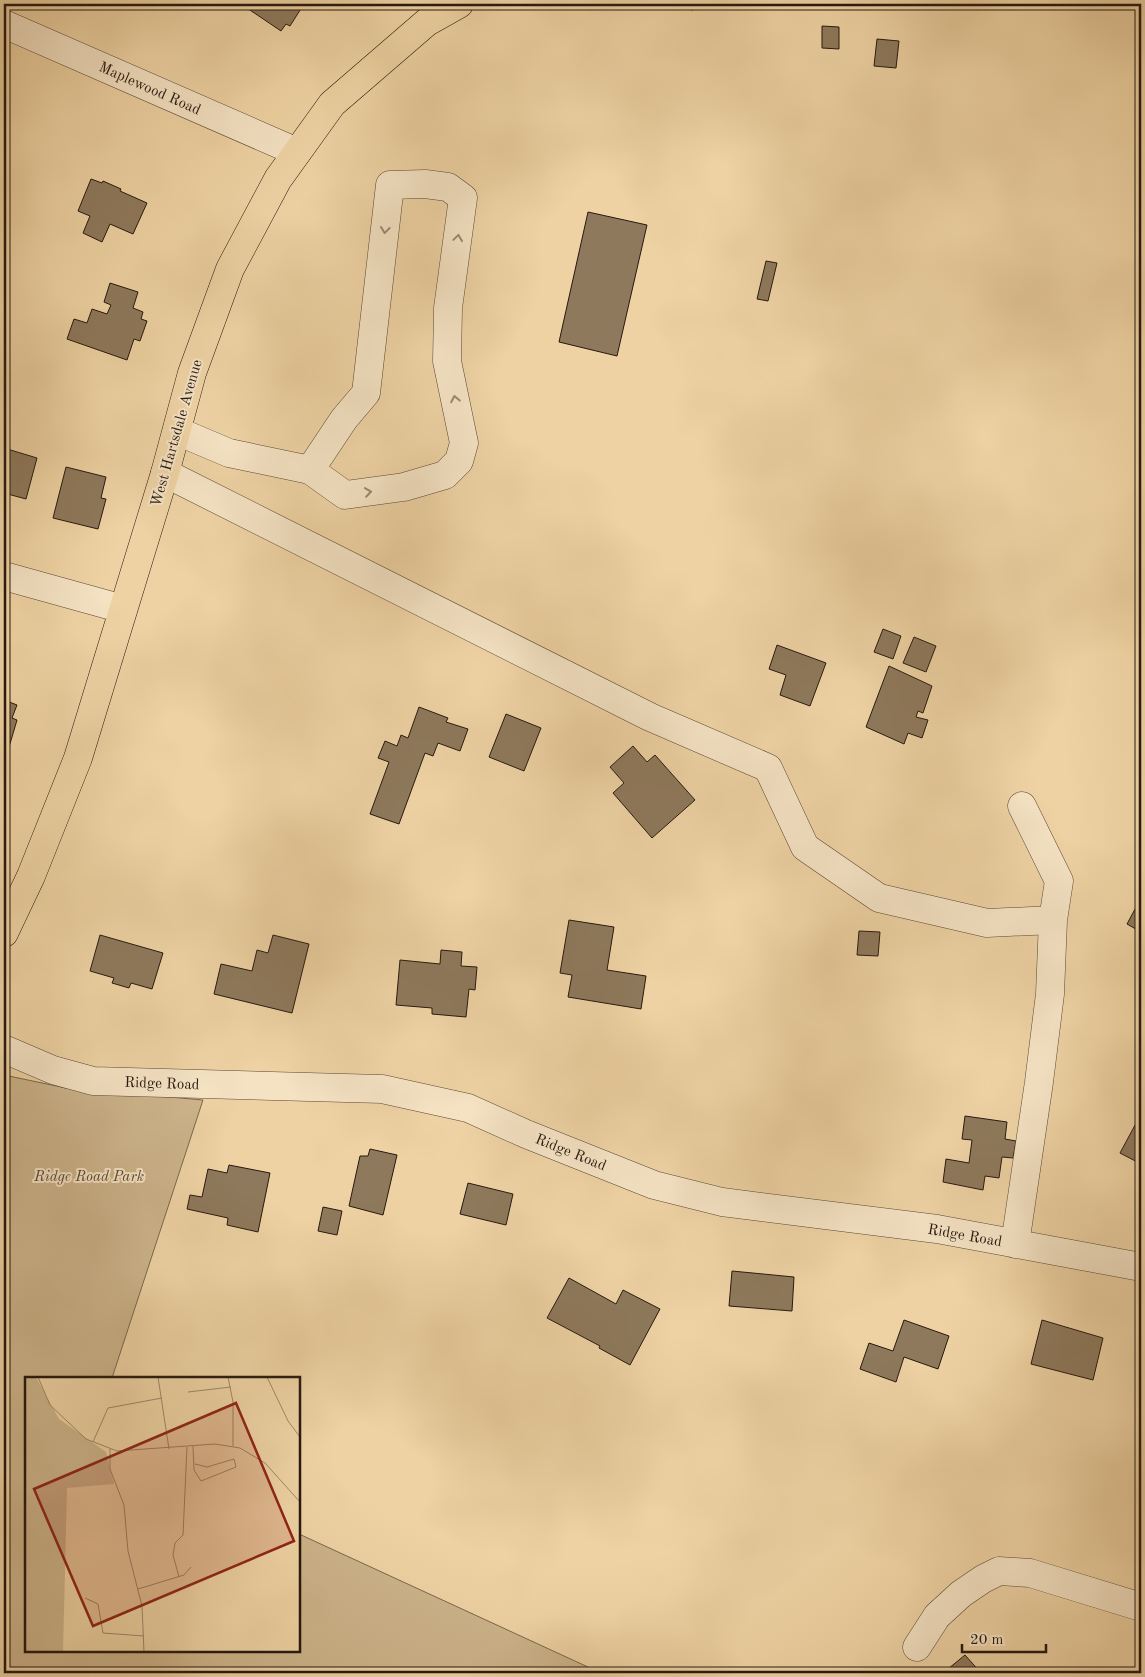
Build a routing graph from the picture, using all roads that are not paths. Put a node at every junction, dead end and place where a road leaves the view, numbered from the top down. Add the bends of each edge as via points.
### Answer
1 (459, 4) edge
2 (4, 24) edge
3 (297, 152) junction
4 (177, 430) junction
5 (310, 470) junction
6 (165, 473) junction
7 (4, 576) edge
8 (123, 609) junction
9 (1022, 806) dead end
10 (1053, 920) junction
11 (4, 933) edge
12 (4, 1049) edge
13 (1015, 1244) junction
14 (1141, 1267) edge
15 (1141, 1607) edge
16 (917, 1647) dead end

1 - 3 main road, West Hartsdale Avenue via 427,22 332,104
2 - 3 street, Maplewood Road
3 - 4 main road, West Hartsdale Avenue via 278,179 230,269 192,373
4 - 5 street via 229,454
4 - 6 main road, West Hartsdale Avenue
5 -> 5 street via 345,495 404,486 445,475 459,461 464,443 447,361 448,308 463,198 448,187 390,185 366,393
6 - 8 main road, West Hartsdale Avenue
6 - 10 street via 650,718 768,768 805,847 879,898 987,923
7 - 8 street
8 - 11 main road, West Hartsdale Avenue via 78,758 31,876
9 - 10 street via 1059,881
10 - 13 street via 1050,994
12 - 13 street, Ridge Road via 53,1070 93,1081 382,1090 468,1108 654,1185 722,1202 937,1229
13 - 14 street, Ridge Road
15 - 16 street via 1030,1573 999,1572 962,1594 936,1616

